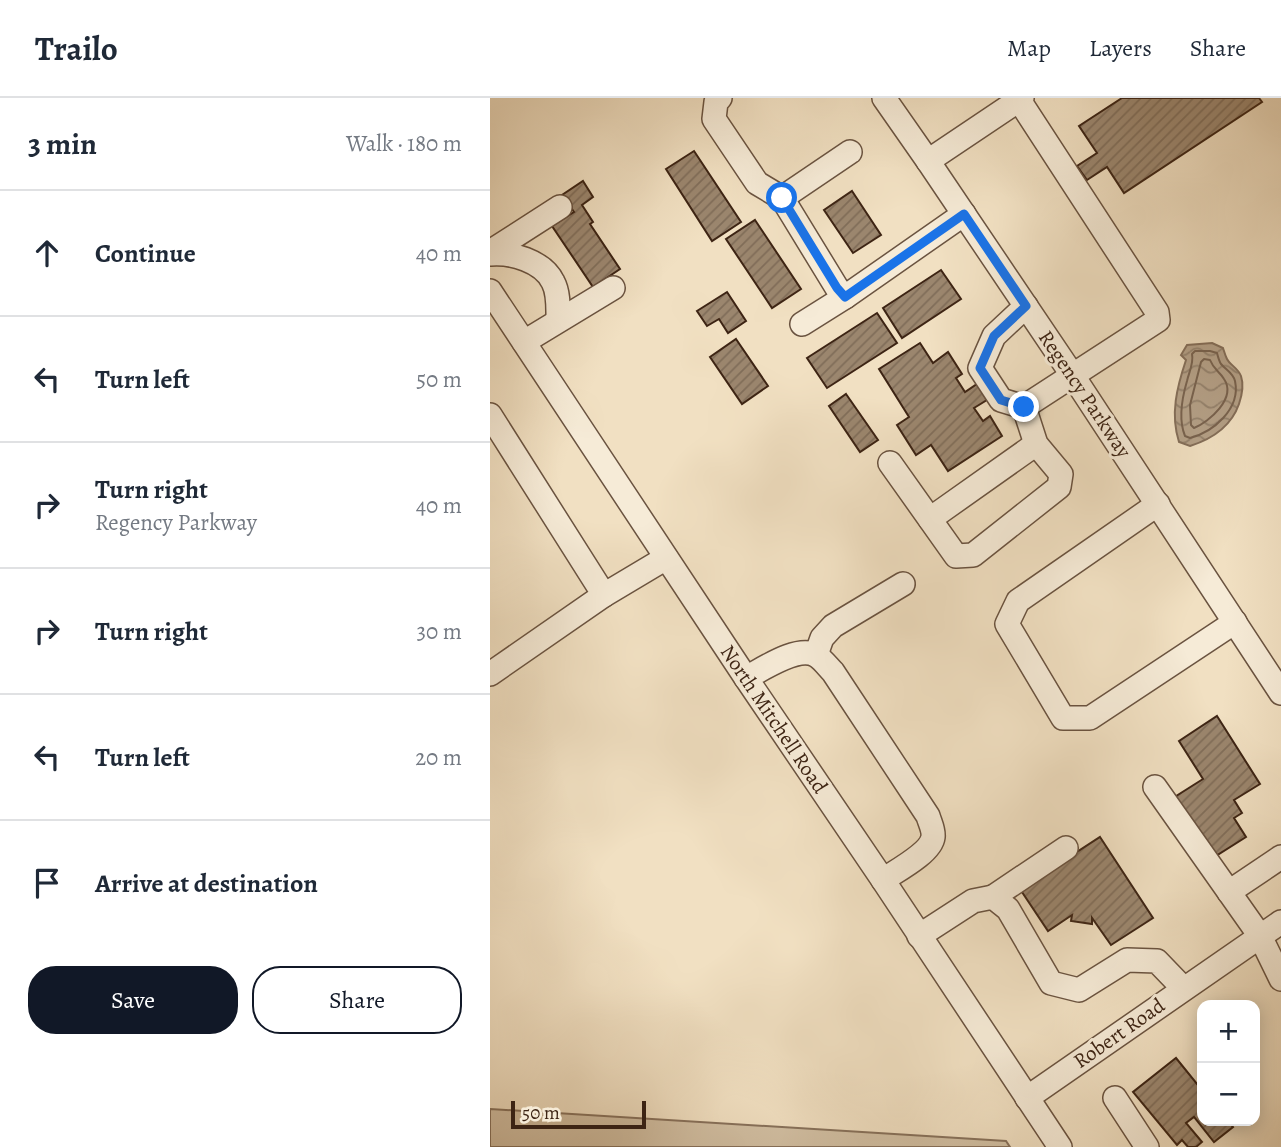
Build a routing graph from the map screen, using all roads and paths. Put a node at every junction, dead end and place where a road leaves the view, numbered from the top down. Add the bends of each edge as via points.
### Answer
1 (720, 98) edge
2 (884, 98) edge
3 (1021, 99) edge
4 (850, 152) dead end
5 (928, 161) junction
6 (782, 198) junction
7 (560, 207) dead end
8 (964, 214) junction
9 (490, 253) edge
10 (613, 288) dead end
11 (490, 290) edge
12 (845, 297) junction
13 (1026, 306) junction
14 (558, 320) junction
15 (802, 324) dead end
16 (524, 342) junction
17 (1073, 376) junction
18 (1024, 407) junction
19 (490, 415) edge
20 (1036, 444) junction
21 (890, 463) dead end
22 (1158, 504) junction
23 (930, 519) junction
24 (666, 558) junction
25 (903, 584) dead end
26 (604, 595) junction
27 (1235, 622) junction
28 (816, 654) junction
29 (490, 674) edge
30 (746, 678) junction
31 (1281, 693) edge
32 (1155, 787) dead end
33 (1066, 848) dead end
34 (1281, 857) edge
35 (883, 880) junction
36 (1230, 892) junction
37 (993, 897) junction
38 (1281, 922) edge
39 (919, 936) junction
40 (1260, 936) junction
41 (1281, 979) edge
42 (1182, 988) junction
43 (1027, 1098) junction
44 (1115, 1098) dead end
45 (1060, 1147) edge
46 (1147, 1147) edge

1 - 6 street via 714,119 757,183
2 - 5 street, Regency Parkway
3 - 5 street
3 - 17 street via 1157,312 1158,320
4 - 6 street
5 - 8 street, Regency Parkway
6 - 12 street
7 - 9 street
8 - 12 street
8 - 13 street, Regency Parkway
9 - 14 street via 515,255 545,272 553,281
10 - 14 street
11 - 16 street, North Mitchell Road
12 - 15 street
13 - 17 street, Regency Parkway
13 - 18 street via 994,336 980,368 1001,400
14 - 16 street
16 - 24 street, North Mitchell Road
17 - 18 street
17 - 22 street, Regency Parkway
18 - 20 street
19 - 26 street
20 - 23 street
20 - 23 street via 1061,474 1059,487 973,555 956,556
21 - 23 street
22 - 27 street, Regency Parkway
22 - 27 street via 1018,601 1007,624 1063,718 1090,718
24 - 26 street
24 - 30 street, North Mitchell Road
25 - 28 street via 833,626
26 - 29 street
27 - 31 street, Regency Parkway
28 - 30 street via 800,652
28 - 35 street via 833,672 932,827 933,839 926,850
30 - 35 street, North Mitchell Road
32 - 36 street
33 - 37 street
34 - 36 street
35 - 39 street, North Mitchell Road
36 - 40 street
37 - 39 street via 973,901
37 - 42 street via 1008,909 1051,983 1079,990 1127,960 1157,961
38 - 40 street, Robert Road
39 - 43 street, North Mitchell Road
40 - 41 street
40 - 42 street, Robert Road
42 - 43 street, Robert Road
43 - 45 street, North Mitchell Road
44 - 46 street

